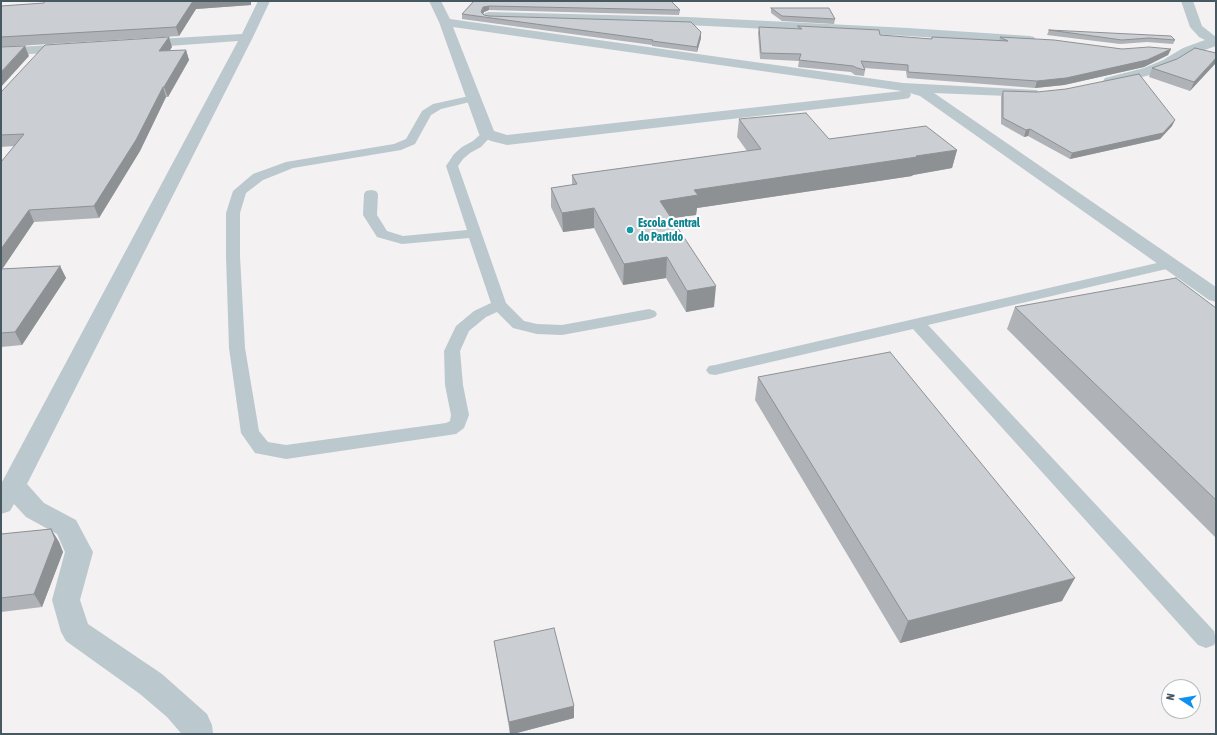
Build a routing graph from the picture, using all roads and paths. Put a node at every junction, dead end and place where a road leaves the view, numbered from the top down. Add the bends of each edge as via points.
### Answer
1 (264, 1) edge
2 (436, 1) edge
3 (1187, 1) edge
4 (444, 19) junction
5 (248, 37) junction
6 (1045, 41) edge
7 (1215, 41) edge
8 (130, 44) edge
9 (83, 48) edge
10 (44, 50) junction
11 (1168, 50) edge
12 (1188, 51) junction
13 (1, 52) edge
14 (33, 62) edge
15 (1100, 83) edge
16 (904, 87) junction
17 (1042, 92) edge
18 (925, 93) junction
19 (474, 98) junction
20 (488, 134) junction
21 (371, 194) dead end
22 (474, 233) junction
23 (1170, 264) junction
24 (1216, 296) edge
25 (499, 304) junction
26 (649, 314) dead end
27 (917, 323) junction
28 (715, 370) dead end
29 (7, 495) edge
30 (1206, 638) dead end
31 (197, 734) edge

1 - 5 street
2 - 4 street
3 - 7 street via 1196,27
4 - 6 street via 687,21
4 - 16 street
4 - 19 street
5 - 8 street
5 - 29 street
7 - 12 street
9 - 10 street
10 - 13 street
10 - 14 street
11 - 12 street
12 - 15 street via 1149,71
16 - 17 street
16 - 18 street
18 - 20 street via 507,140
18 - 23 street
19 - 20 street
19 - 25 lane via 437,106 426,113 411,141 397,147 290,165 258,177 240,191 233,213 233,264 237,348 250,433 262,448 286,452 450,429 458,424 460,415 454,385 452,351 462,329 480,314
20 - 22 lane via 458,157 452,166
21 - 22 lane via 370,215 382,234 402,240
22 - 25 lane
23 - 24 street
23 - 27 lane
25 - 26 lane via 519,325 537,329 562,330
27 - 28 lane
27 - 30 lane
29 - 31 street via 67,527 79,552 66,600 76,632 151,684 196,725

